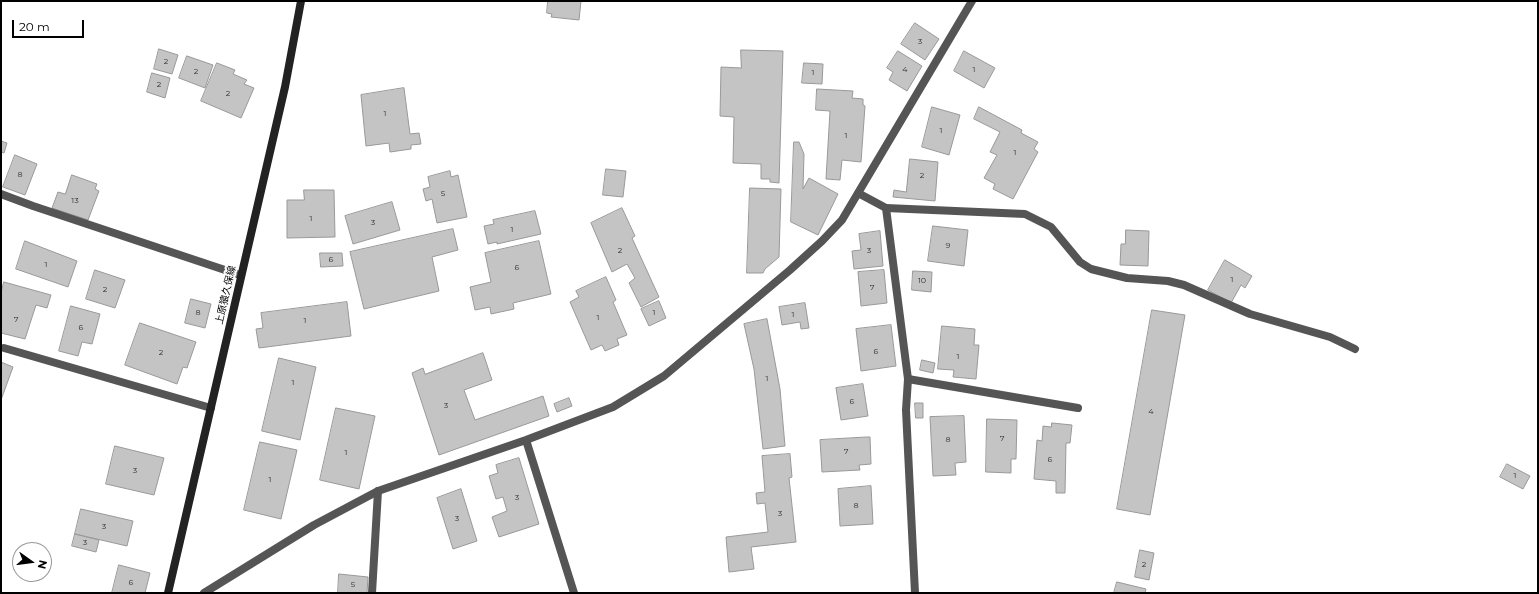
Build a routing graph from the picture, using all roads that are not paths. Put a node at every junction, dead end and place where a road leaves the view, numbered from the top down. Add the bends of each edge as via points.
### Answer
1 (301, 1) edge
2 (972, 1) edge
3 (858, 193) junction
4 (1, 194) edge
5 (886, 208) junction
6 (240, 275) junction
7 (4, 348) dead end
8 (1355, 349) dead end
9 (908, 379) junction
10 (211, 408) junction
11 (1078, 408) dead end
12 (526, 440) junction
13 (378, 491) junction
14 (168, 593) edge
15 (204, 593) edge
16 (372, 593) edge
17 (574, 593) edge
18 (915, 593) edge

1 - 6 main road, 上原猿久保線 via 285,87
2 - 3 street
3 - 5 street
3 - 12 street via 842,220 822,241 664,376 613,407
4 - 6 street
5 - 8 street via 1025,214 1051,227 1080,262 1091,269 1127,278 1168,281 1184,285 1250,314 1330,337
5 - 9 street
6 - 10 main road, 上原猿久保線
7 - 10 street
9 - 11 street
9 - 18 street via 906,410
10 - 14 main road, 上原猿久保線
12 - 13 street
12 - 17 street
13 - 15 street via 314,525
13 - 16 street

